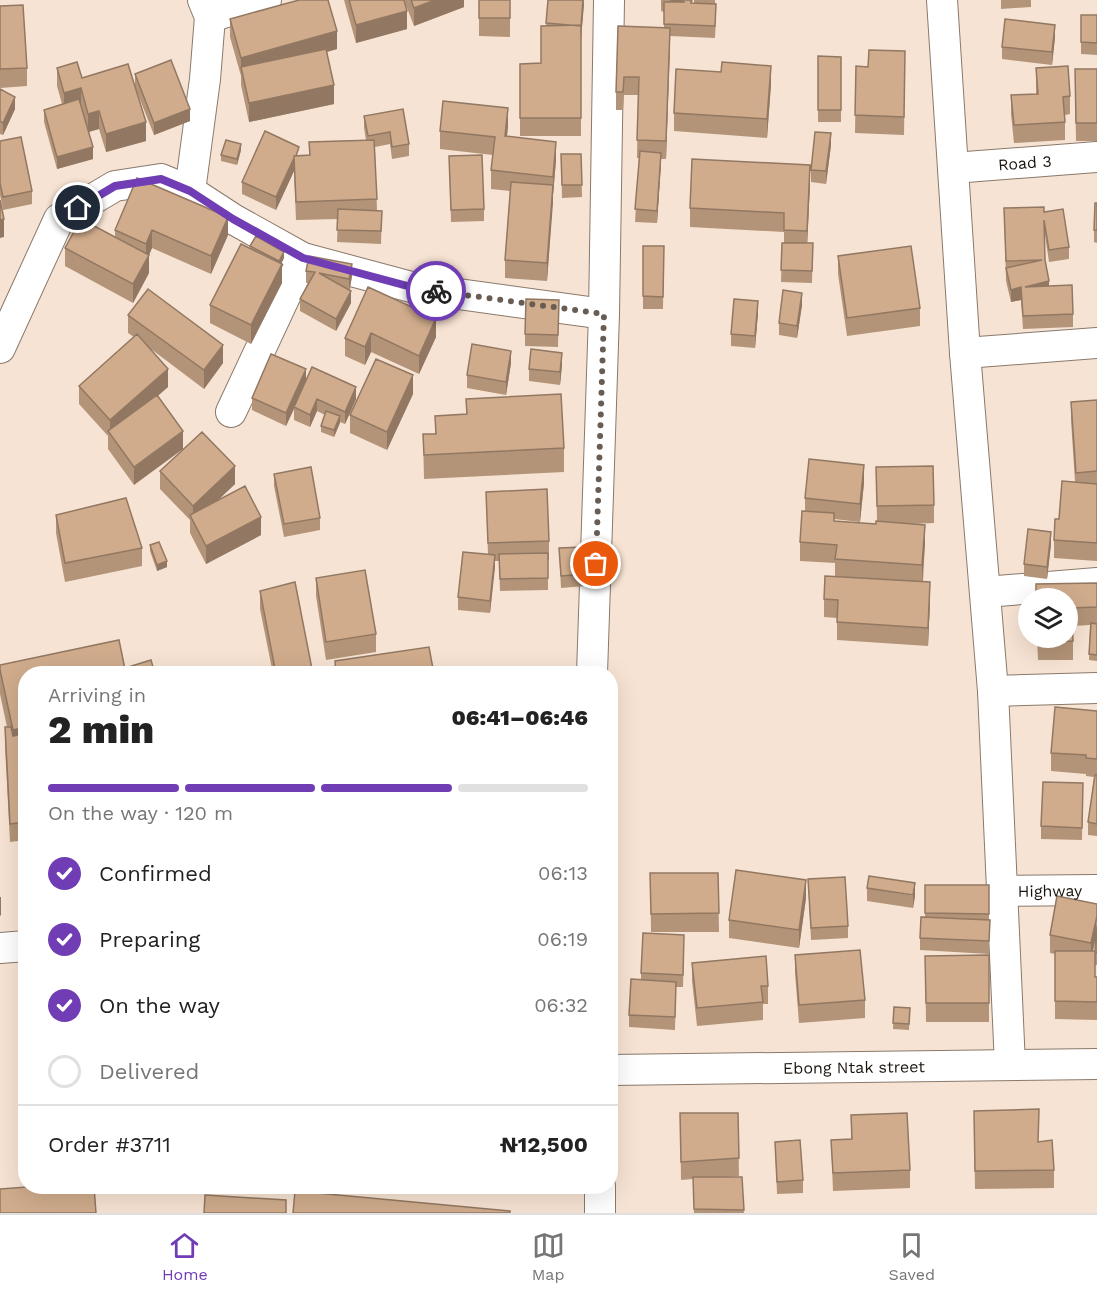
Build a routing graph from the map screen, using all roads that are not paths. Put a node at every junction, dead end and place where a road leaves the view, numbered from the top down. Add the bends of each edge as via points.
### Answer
1 (266, 0) edge
2 (609, 0) edge
3 (942, 0) edge
4 (206, 9) edge
5 (1097, 157) edge
6 (953, 168) junction
7 (190, 191) junction
8 (303, 258) junction
9 (604, 314) junction
10 (1097, 343) edge
11 (0, 348) edge
12 (966, 353) junction
13 (231, 412) dead end
14 (1097, 583) edge
15 (985, 592) junction
16 (592, 666) edge
17 (1097, 688) edge
18 (993, 691) junction
19 (1097, 890) edge
20 (1002, 891) junction
21 (18, 947) edge
22 (0, 948) edge
23 (1097, 1064) edge
24 (1010, 1065) junction
25 (618, 1070) edge
26 (600, 1194) edge
27 (600, 1213) edge

1 - 4 street
2 - 9 street
3 - 6 street
4 - 7 street via 205,80
5 - 6 street, Road 3
6 - 12 street
7 - 8 street
7 - 11 street via 161,179 115,186 59,219
8 - 9 street via 415,288
8 - 13 street
9 - 16 street
10 - 12 street
12 - 15 street
14 - 15 street
15 - 18 street
17 - 18 street
18 - 20 street
19 - 20 street, Highway
20 - 24 street
21 - 22 street
23 - 24 street, Ebong Ntak street
24 - 25 street, Ebong Ntak street
26 - 27 street

